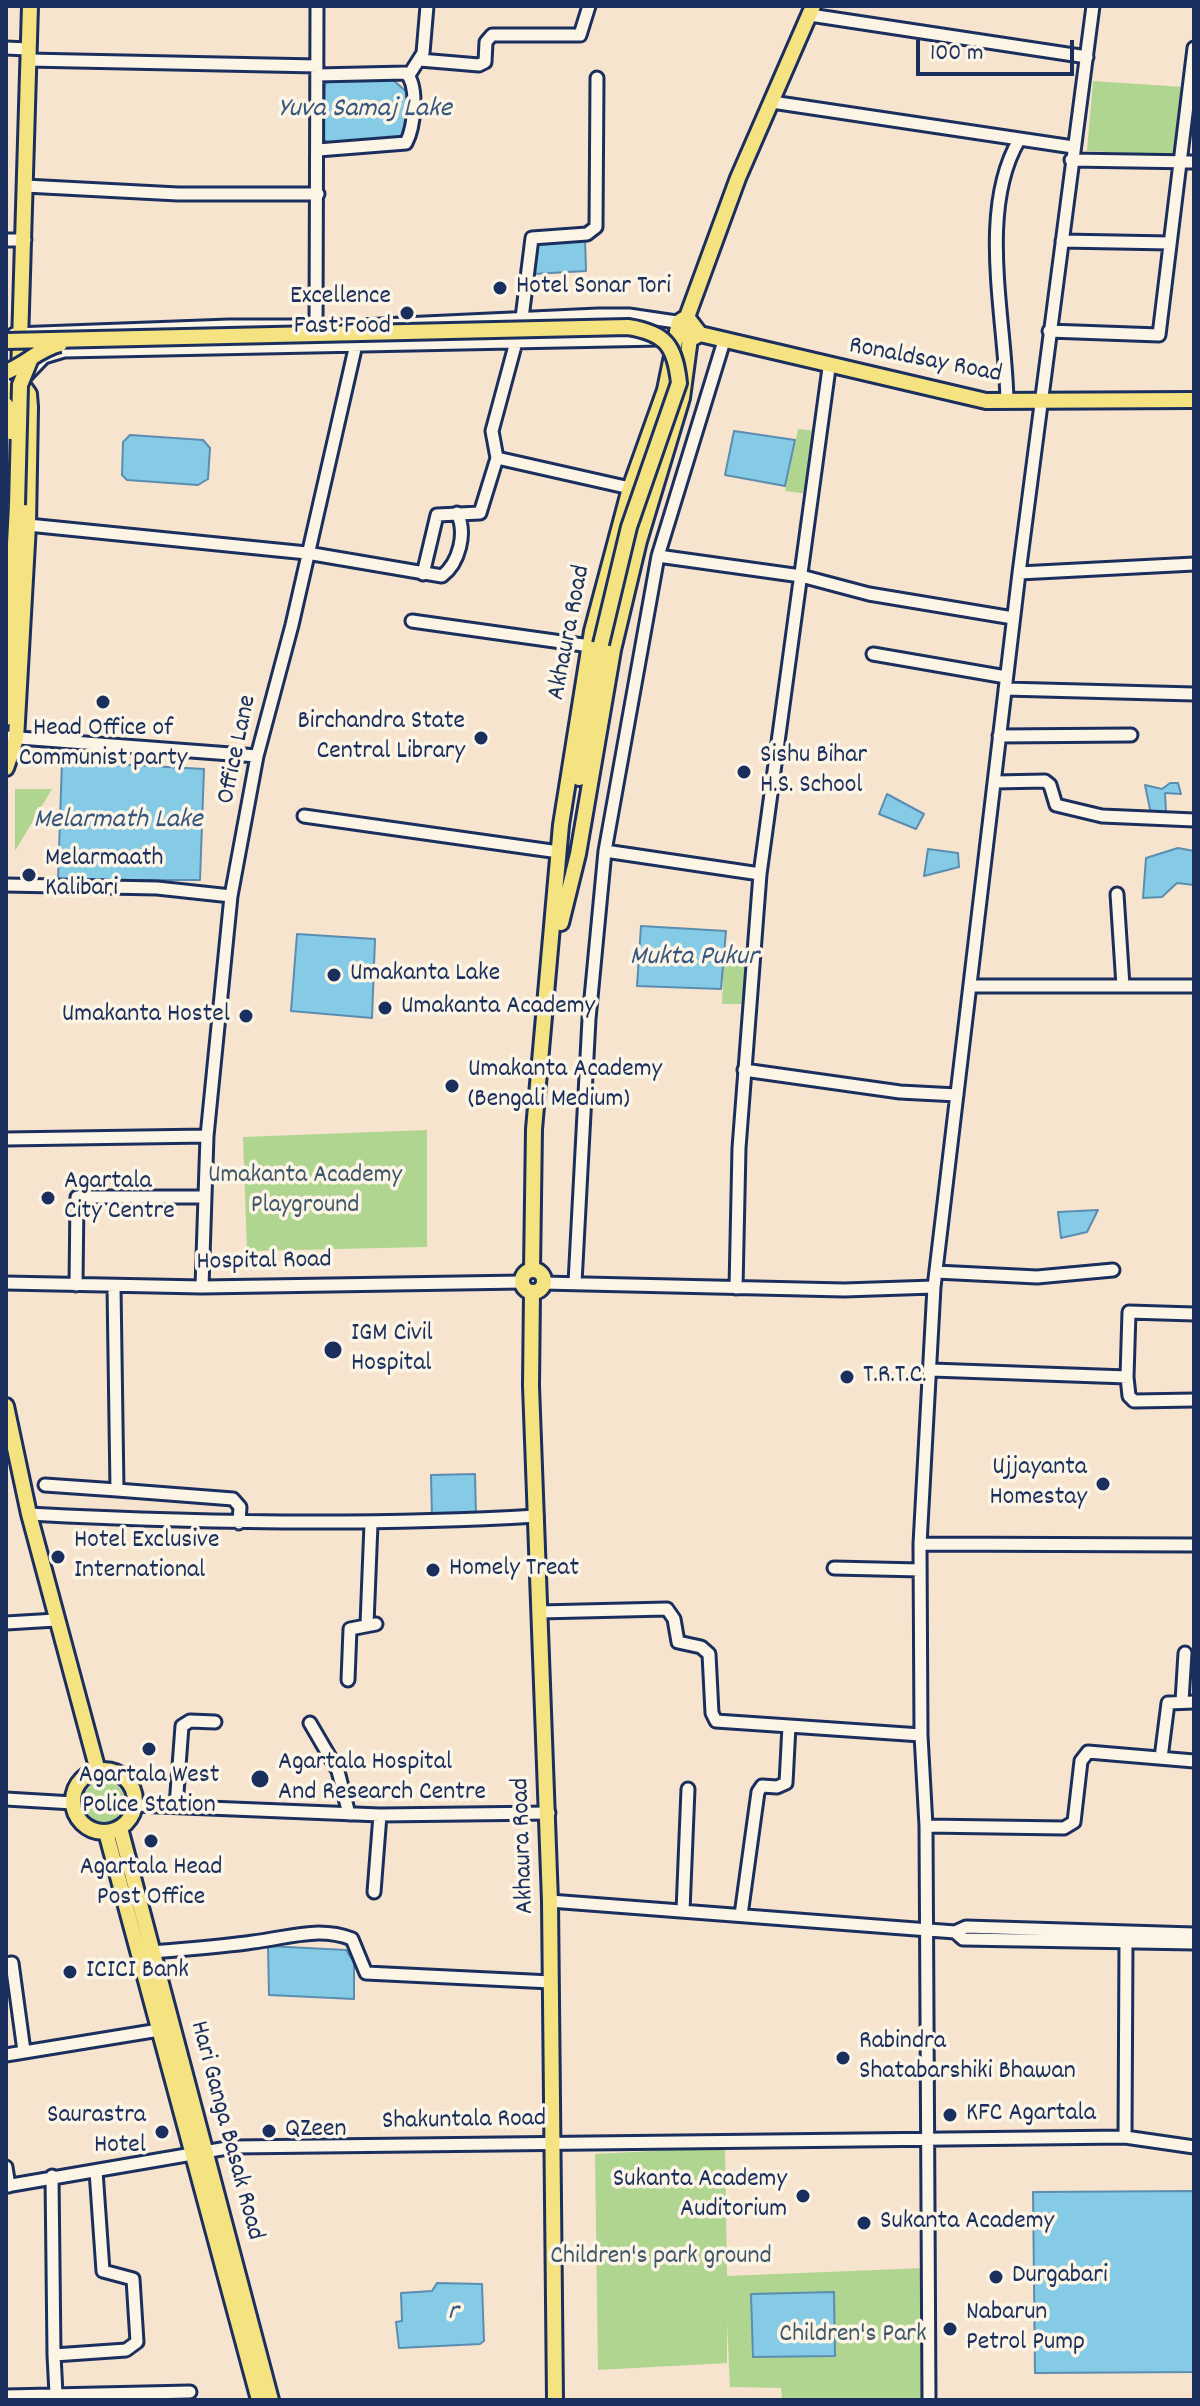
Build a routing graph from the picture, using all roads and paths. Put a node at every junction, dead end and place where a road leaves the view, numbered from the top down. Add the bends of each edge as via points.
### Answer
1 (30, 6) edge
2 (317, 6) edge
3 (427, 6) edge
4 (589, 6) edge
5 (1093, 6) edge
6 (820, 14) edge
7 (6, 48) edge
8 (1194, 48) edge
9 (28, 54) junction
10 (1087, 57) junction
11 (420, 60) junction
12 (317, 71) junction
13 (409, 75) junction
14 (597, 78) dead end
15 (777, 103) junction
16 (1019, 140) junction
17 (318, 150) junction
18 (1072, 154) junction
19 (1179, 162) junction
20 (1194, 162) edge
21 (25, 186) junction
22 (318, 194) junction
23 (6, 240) edge
24 (25, 240) junction
25 (1062, 241) junction
26 (1170, 243) junction
27 (522, 318) junction
28 (316, 326) junction
29 (360, 326) junction
30 (687, 330) junction
31 (1049, 331) junction
32 (10, 337) edge
33 (88, 339) junction
34 (724, 341) junction
35 (516, 342) junction
36 (356, 345) junction
37 (31, 358) junction
38 (829, 368) junction
39 (6, 372) edge
40 (13, 380) edge
41 (1194, 400) edge
42 (1007, 402) junction
43 (1041, 402) junction
44 (6, 405) edge
45 (497, 458) junction
46 (630, 488) junction
47 (12, 502) edge
48 (457, 513) junction
49 (28, 525) junction
50 (307, 553) junction
51 (658, 556) junction
52 (1194, 564) edge
53 (1019, 573) junction
54 (423, 574) junction
55 (801, 576) junction
56 (1013, 618) junction
57 (412, 621) dead end
58 (595, 645) junction
59 (873, 654) dead end
60 (1006, 683) junction
61 (1194, 694) edge
62 (6, 718) edge
63 (1131, 735) dead end
64 (999, 736) junction
65 (11, 738) edge
66 (257, 756) junction
67 (6, 768) edge
68 (995, 782) junction
69 (304, 816) dead end
70 (1194, 820) edge
71 (605, 851) junction
72 (559, 852) junction
73 (760, 874) junction
74 (6, 885) edge
75 (1117, 894) dead end
76 (231, 896) junction
77 (551, 962) junction
78 (970, 986) junction
79 (1123, 986) junction
80 (1194, 986) edge
81 (744, 1070) junction
82 (957, 1095) junction
83 (207, 1136) junction
84 (6, 1139) edge
85 (203, 1197) junction
86 (1113, 1270) dead end
87 (936, 1272) junction
88 (532, 1282) junction
89 (6, 1283) edge
90 (575, 1283) junction
91 (76, 1285) junction
92 (114, 1286) junction
93 (202, 1287) junction
94 (934, 1287) junction
95 (736, 1288) junction
96 (1194, 1314) edge
97 (932, 1370) junction
98 (1127, 1377) junction
99 (1194, 1400) edge
100 (6, 1406) edge
101 (45, 1485) dead end
102 (117, 1490) junction
103 (29, 1514) junction
104 (537, 1516) junction
105 (239, 1523) junction
106 (371, 1524) junction
107 (920, 1544) junction
108 (1194, 1545) edge
109 (834, 1568) dead end
110 (920, 1570) junction
111 (539, 1612) junction
112 (56, 1620) junction
113 (6, 1623) edge
114 (1185, 1653) dead end
115 (348, 1680) dead end
116 (1188, 1702) edge
117 (215, 1722) dead end
118 (310, 1723) dead end
119 (789, 1726) junction
120 (921, 1735) junction
121 (1161, 1758) junction
122 (1194, 1761) edge
123 (98, 1771) junction
124 (688, 1789) dead end
125 (6, 1799) edge
126 (73, 1803) junction
127 (135, 1805) junction
128 (176, 1806) junction
129 (549, 1813) junction
130 (349, 1814) junction
131 (380, 1815) junction
132 (926, 1826) junction
133 (113, 1830) junction
134 (374, 1892) dead end
135 (550, 1901) junction
136 (683, 1911) junction
137 (741, 1915) junction
138 (925, 1929) junction
139 (955, 1932) junction
140 (1194, 1934) edge
141 (1126, 1943) junction
142 (1194, 1943) edge
143 (153, 1952) junction
144 (6, 1964) edge
145 (551, 1982) junction
146 (159, 2030) junction
147 (24, 2051) junction
148 (6, 2055) edge
149 (1125, 2137) junction
150 (927, 2140) junction
151 (552, 2142) junction
152 (1194, 2147) edge
153 (198, 2151) junction
154 (6, 2167) edge
155 (96, 2171) junction
156 (52, 2176) junction
157 (7, 2186) edge
158 (54, 2355) junction
159 (190, 2392) dead end
160 (56, 2394) junction
161 (6, 2396) edge
162 (259, 2400) edge
163 (271, 2400) edge
164 (555, 2400) edge
165 (929, 2400) edge

1 - 9 main road
2 - 12 street
3 - 11 street
4 - 11 street via 580,35 492,35 486,42 485,62 479,65
5 - 10 street
6 - 10 street
6 - 15 main road, Akhaura Road
7 - 9 street
8 - 19 street
9 - 12 street
9 - 21 main road
10 - 18 street
11 - 13 street
12 - 13 street
12 - 17 street
13 - 17 street via 411,133 406,143
14 - 27 street via 596,227 587,234 532,238
15 - 16 street
15 - 30 main road, Akhaura Road via 738,178
16 - 18 street
16 - 42 street via 1009,158 996,212
17 - 22 street
18 - 19 street
18 - 25 street
19 - 20 street
19 - 26 street
21 - 22 street
21 - 24 main road
22 - 28 street
23 - 24 street
24 - 32 main road
25 - 26 street
25 - 31 street
26 - 31 street via 1159,335
27 - 29 street
27 - 30 street via 629,315
28 - 29 street
28 - 32 street
29 - 36 street, Office Lane
30 - 34 main road, Ronaldsay Road
30 - 35 street
30 - 46 main road, Akhaura Road
30 - 77 main road, Akhaura Road via 682,398 613,650 578,854
31 - 43 street
32 - 33 main road, bridge
32 - 40 main road
33 - 37 main road, bridge via 45,347
33 - 58 main road, bridge via 650,330 676,358 679,383
34 - 38 main road, Ronaldsay Road
34 - 51 street
35 - 36 street
35 - 45 street via 492,431
36 - 40 street via 64,351 44,357
36 - 50 street, Office Lane
37 - 39 main road, bridge
37 - 47 main road, bridge via 20,385
38 - 42 main road, Ronaldsay Road
38 - 55 street
40 - 47 main road
40 - 49 main road via 29,394
41 - 43 main road, Ronaldsay Road
42 - 43 main road, Ronaldsay Road
43 - 53 street
44 - 47 main road, bridge
45 - 46 street
45 - 48 street via 483,509
46 - 58 main road, Akhaura Road
47 - 62 main road
48 - 54 street via 437,515
48 - 54 street via 461,536 454,567 442,576
49 - 50 street
49 - 65 main road
50 - 54 street
50 - 66 street, Office Lane
51 - 55 street
51 - 71 street
52 - 53 street
53 - 56 street
55 - 56 street via 877,596
55 - 73 street
56 - 60 street
57 - 58 street
58 - 72 main road, Akhaura Road
58 - 77 main road
59 - 60 street
60 - 61 street
60 - 64 street
63 - 64 street
64 - 68 street
65 - 66 street
65 - 67 main road
66 - 76 street, Office Lane
68 - 70 street via 1045,781 1058,807 1102,816
68 - 78 street
69 - 72 street
71 - 73 street
71 - 90 street via 589,1019
72 - 77 main road, Akhaura Road
73 - 81 street
74 - 76 street via 157,888
75 - 79 street
76 - 83 street, Office Lane
77 - 88 main road, Akhaura Road via 534,1129
78 - 79 street
78 - 82 street
79 - 80 street
81 - 82 street
81 - 95 street
82 - 87 street
83 - 84 street
83 - 85 street, Office Lane
85 - 91 street via 77,1197
85 - 93 street, Office Lane
86 - 87 street via 1037,1277
87 - 94 street
88 - 90 street, Hospital Road
88 - 93 street, Hospital Road
88 - 104 main road, Akhaura Road
89 - 91 street, Hospital Road
90 - 95 street, Hospital Road
91 - 92 street, Hospital Road
92 - 93 street, Hospital Road
92 - 102 street
94 - 95 street, Hospital Road
94 - 97 street
96 - 98 street via 1129,1312
97 - 98 street
97 - 107 street
98 - 99 street via 1134,1401
100 - 103 main road
101 - 102 street
102 - 105 street via 233,1499 240,1507
103 - 105 street
103 - 112 main road
104 - 106 street
104 - 111 main road, Akhaura Road
105 - 106 street
106 - 115 street via 371,1624 350,1629
107 - 108 street
107 - 110 street
109 - 110 street
110 - 120 street
111 - 119 street via 667,1609 678,1642 709,1654 713,1718
111 - 129 main road, Akhaura Road
112 - 113 street
112 - 123 main road
114 - 116 street
116 - 121 street via 1171,1701 1167,1706
117 - 128 street via 190,1721 182,1726
118 - 130 street via 340,1777
119 - 120 street
119 - 137 street via 786,1783 762,1786 758,1792
120 - 132 street
121 - 122 street
121 - 132 street via 1085,1754 1071,1826
123 - 126 main road via 77,1786
123 - 127 main road via 125,1778
124 - 136 street
125 - 126 street
126 - 133 main road via 84,1824
127 - 128 street
127 - 133 main road via 127,1822
128 - 130 street
129 - 131 street
129 - 135 main road, Akhaura Road
130 - 131 street
131 - 134 street
132 - 138 street
133 - 143 main road, Hari Ganga Basak Road
133 - 146 main road, Hari Ganga Basak Road
135 - 136 street
135 - 145 main road, Akhaura Road
136 - 137 street
137 - 138 street
138 - 139 street
138 - 150 street
139 - 140 street via 966,1927
139 - 141 street via 963,1939
141 - 142 street
141 - 149 street
143 - 145 street via 298,1932 325,1934 352,1939 366,1973
143 - 153 main road, Hari Ganga Basak Road
144 - 147 street via 12,1963
145 - 151 main road, Akhaura Road
146 - 147 street
146 - 153 main road, Hari Ganga Basak Road
147 - 148 street
149 - 150 street, Shakuntala Road
149 - 152 street, Shakuntala Road
150 - 151 street, Shakuntala Road
150 - 165 street
151 - 153 street, Shakuntala Road
151 - 164 main road, Akhaura Road
153 - 155 street, Shakuntala Road
153 - 162 main road, Hari Ganga Basak Road
153 - 163 main road, Hari Ganga Basak Road
154 - 157 street
155 - 156 street, Shakuntala Road
155 - 158 street via 101,2267 106,2274 133,2279 137,2342 126,2350
156 - 157 street, Shakuntala Road
156 - 158 street
158 - 160 street
159 - 160 street
160 - 161 street

